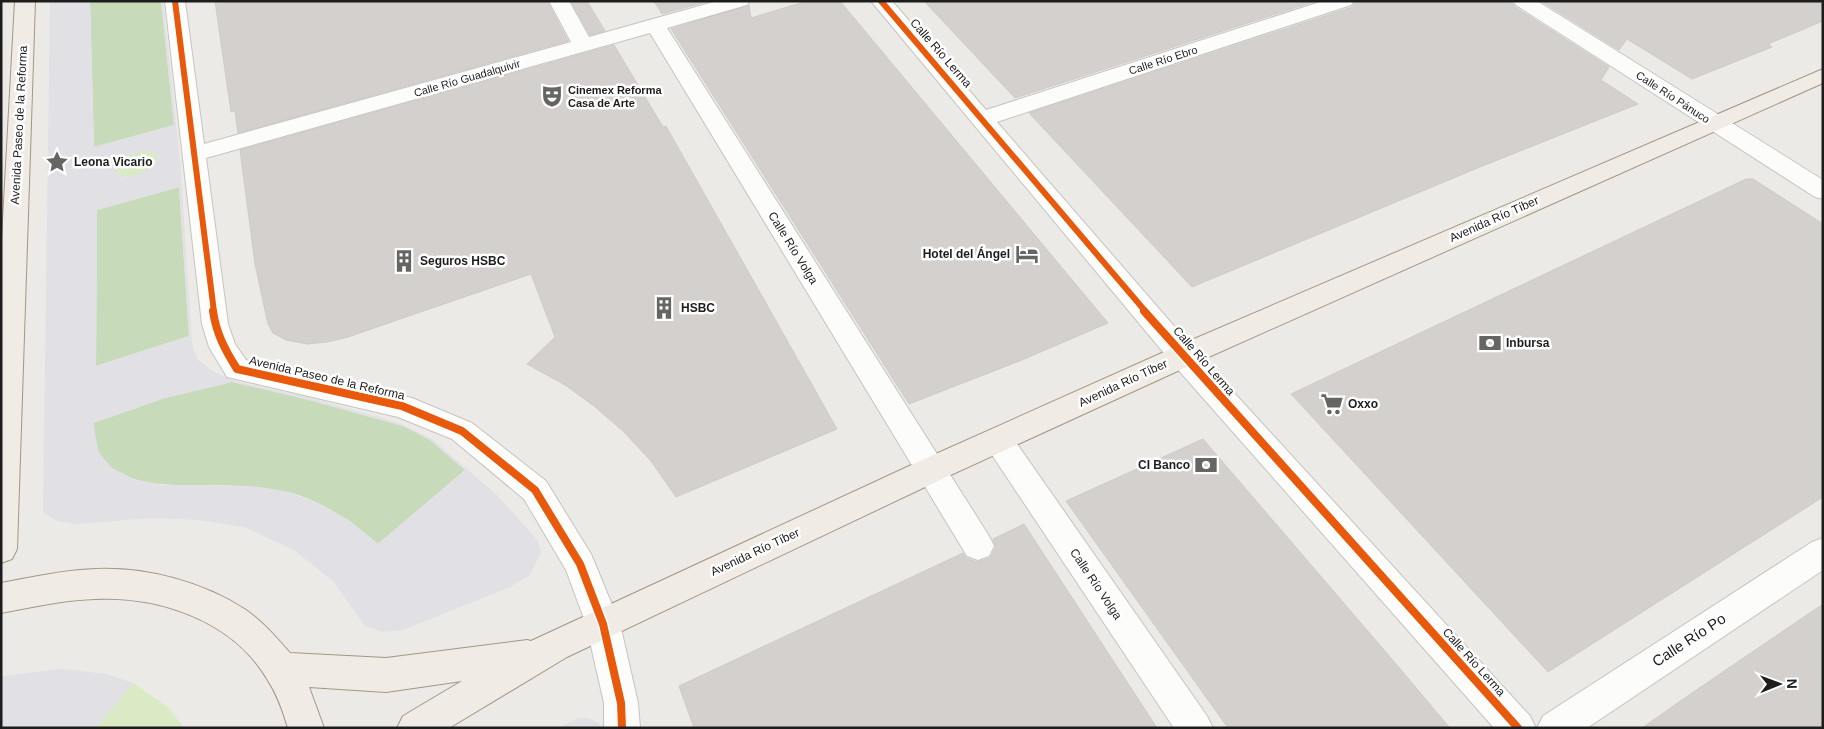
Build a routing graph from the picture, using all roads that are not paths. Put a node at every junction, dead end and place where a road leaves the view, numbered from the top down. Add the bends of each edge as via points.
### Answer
1 (25, 1) edge
2 (175, 1) edge
3 (559, 1) edge
4 (740, 1) edge
5 (881, 1) edge
6 (1344, 1) edge
7 (1523, 1) edge
8 (655, 25) junction
9 (583, 46) junction
10 (1823, 75) edge
11 (983, 119) junction
12 (1714, 123) junction
13 (194, 154) junction
14 (1823, 191) edge
15 (1184, 356) junction
16 (998, 440) junction
17 (930, 470) junction
18 (978, 546) dead end
19 (1, 549) edge
20 (1823, 552) edge
21 (1, 598) edge
22 (603, 624) junction
23 (538, 654) junction
24 (282, 670) junction
25 (306, 728) edge
26 (415, 728) edge
27 (622, 728) edge
28 (1195, 728) edge
29 (1518, 728) edge
30 (1555, 728) edge

1 - 19 main road, Avenida Paseo de la Reforma
2 - 13 street, Avenida Paseo de la Reforma
3 - 9 street
4 - 8 street, Calle Río Guadalquivir
5 - 11 street, Calle Río Lerma
6 - 11 street, Calle Río Ebro
7 - 12 street, Calle Río Pánuco
8 - 9 street, Calle Río Guadalquivir
8 - 17 street, Calle Río Volga
9 - 13 street, Calle Río Guadalquivir
10 - 12 main road, Avenida Río Tíber
11 - 15 street, Calle Río Lerma
12 - 14 street, Calle Río Pánuco
12 - 15 main road, Avenida Río Tíber
13 - 22 street, Avenida Paseo de la Reforma via 214,324 237,369 402,406 462,431 536,490 580,564
15 - 16 main road, Avenida Río Tíber
15 - 29 street, Calle Río Lerma
16 - 17 main road, Avenida Río Tíber
16 - 28 street, Calle Río Volga
17 - 18 street, Calle Río Volga
17 - 22 main road, Avenida Río Tíber
20 - 30 street, Calle Río Po
21 - 24 main road via 55,588 109,584 151,588 193,599 230,617 255,636
22 - 23 main road, Avenida Río Tíber
22 - 27 street, Avenida Paseo de la Reforma via 621,703
23 - 24 main road, Avenida Río Tíber via 386,675
23 - 26 main road, Avenida Río Tíber
24 - 25 main road via 300,705

